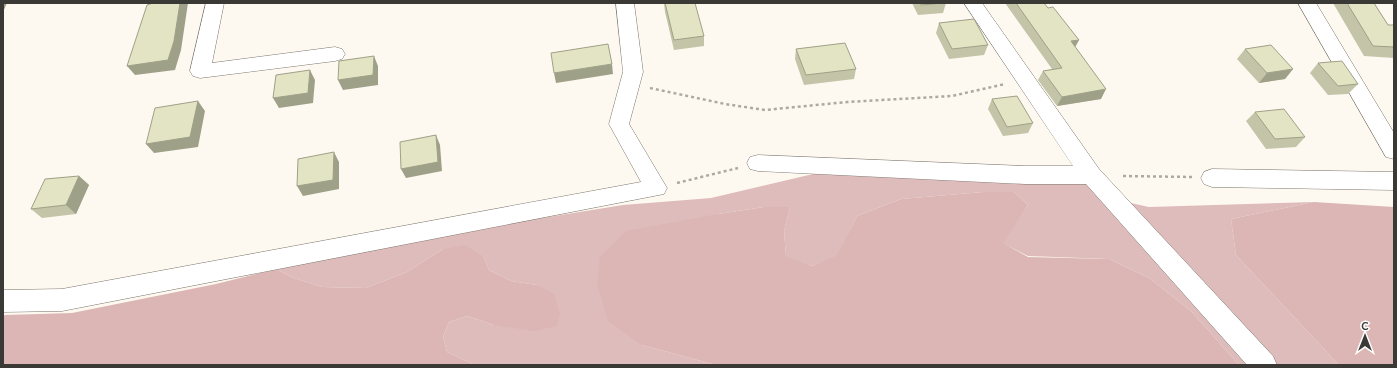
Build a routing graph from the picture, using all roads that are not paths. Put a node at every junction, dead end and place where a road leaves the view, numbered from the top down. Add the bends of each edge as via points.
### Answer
1 (215, 3) edge
2 (626, 3) edge
3 (973, 3) edge
4 (1307, 3) edge
5 (335, 54) dead end
6 (1394, 151) edge
7 (758, 163) road end
8 (1091, 175) junction
9 (1212, 178) road end
10 (1394, 181) edge
11 (3, 301) edge
12 (1264, 365) edge

1 - 5 street via 200,71
2 - 11 street via 633,72 619,124 656,188 62,300
3 - 8 street
4 - 6 street
7 - 8 street via 1025,175
8 - 12 street
9 - 10 street

